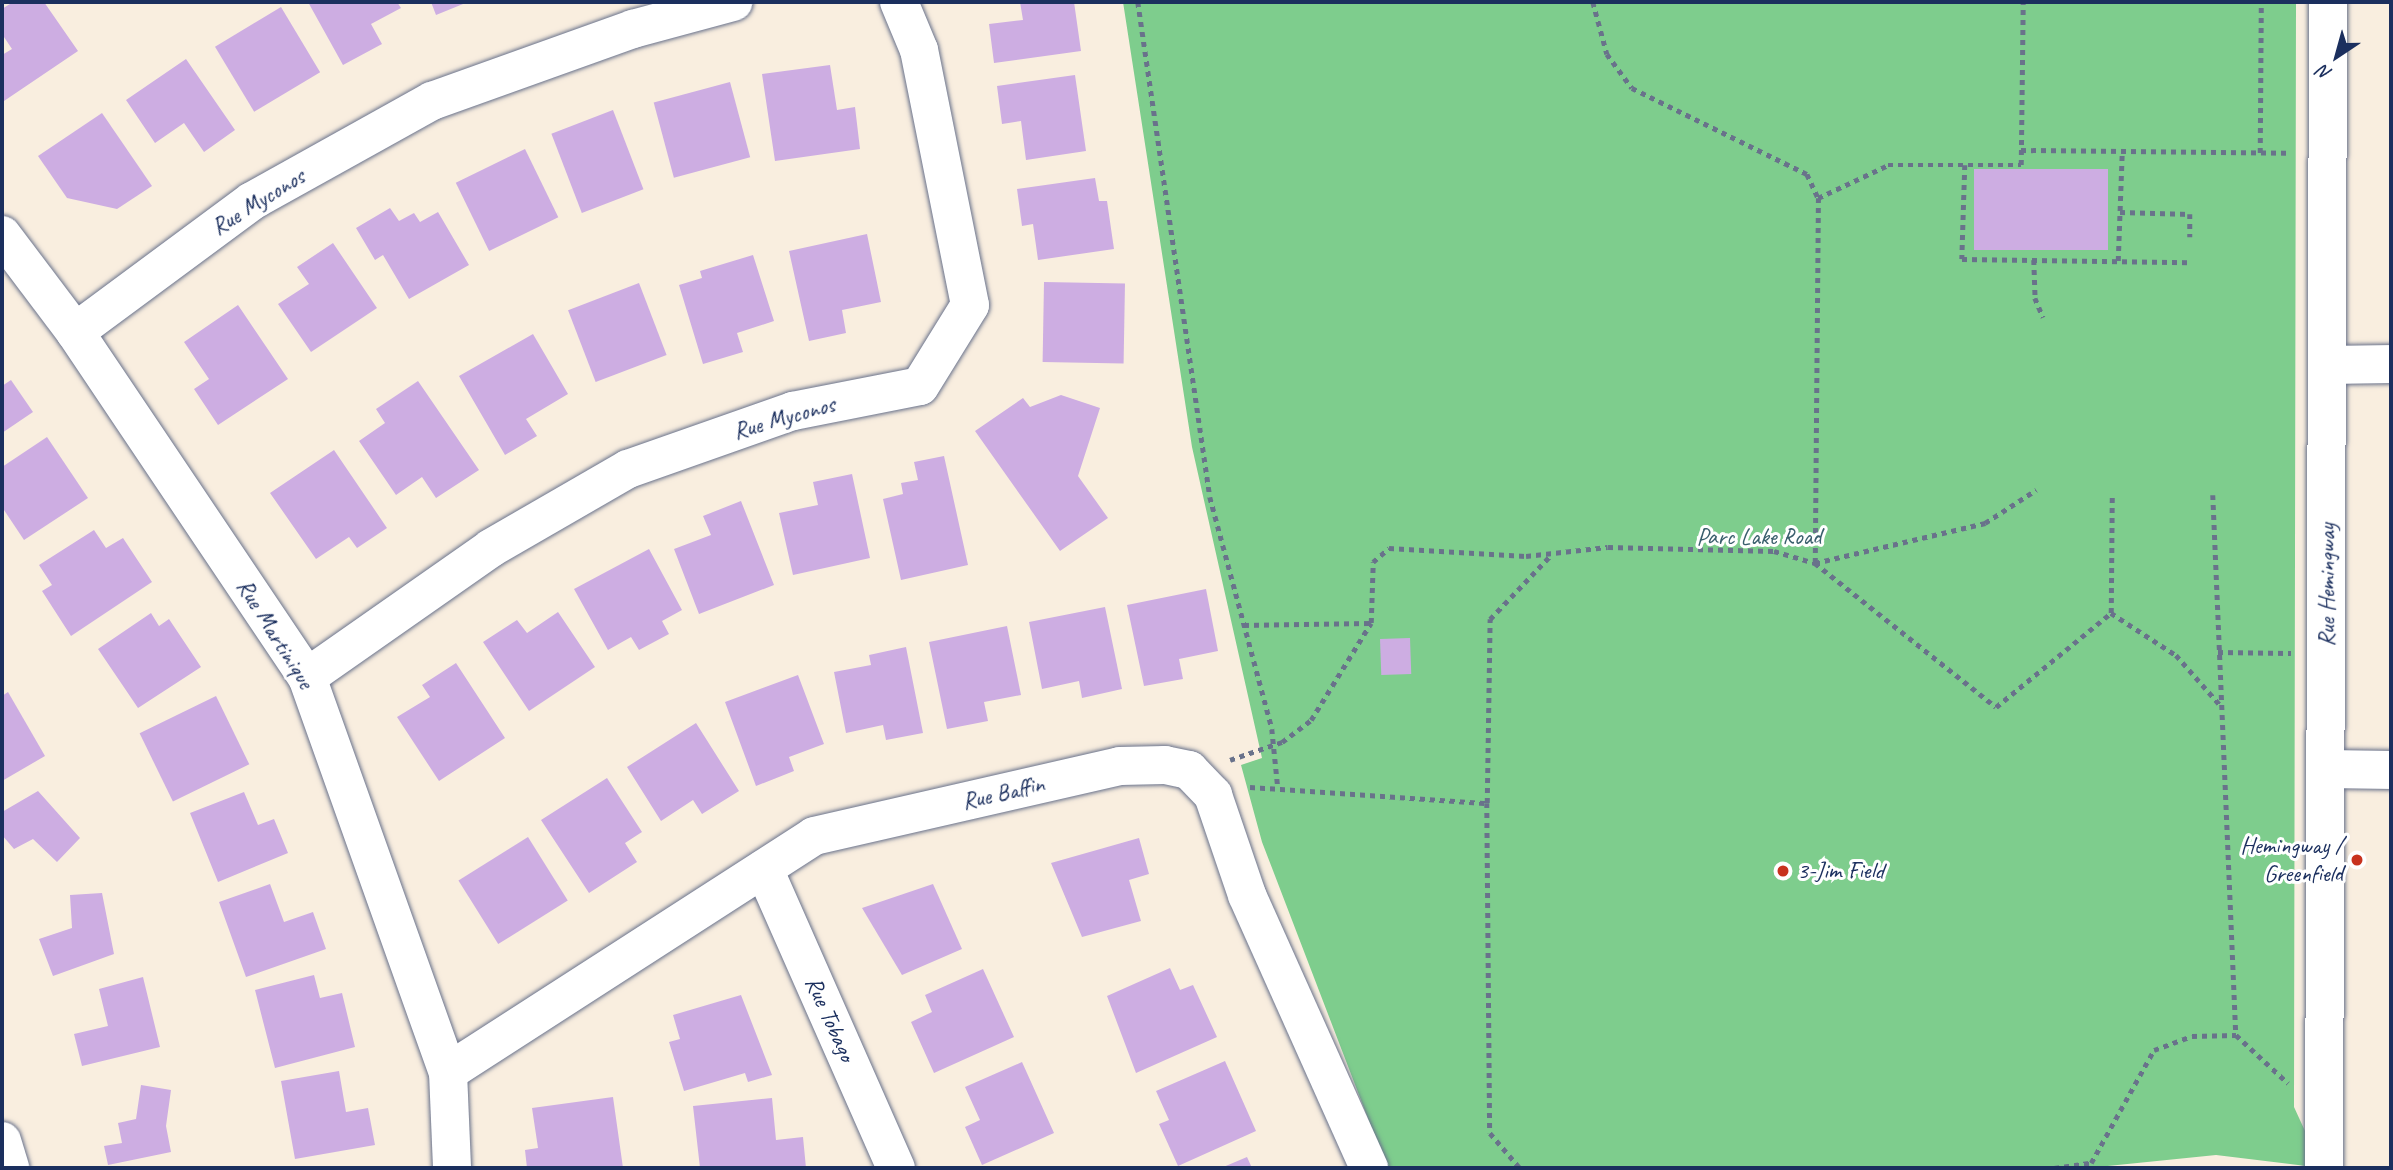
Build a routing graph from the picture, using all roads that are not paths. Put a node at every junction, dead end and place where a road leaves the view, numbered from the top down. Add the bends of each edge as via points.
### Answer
1 (733, 2) edge
2 (899, 2) edge
3 (2328, 2) edge
4 (2, 234) edge
5 (75, 332) junction
6 (2391, 364) edge
7 (2329, 365) junction
8 (307, 677) junction
9 (2329, 769) junction
10 (2391, 770) edge
11 (764, 869) junction
12 (447, 1073) junction
13 (2, 1141) edge
14 (10, 1168) edge
15 (452, 1168) edge
16 (897, 1168) edge
17 (1369, 1168) edge
18 (2324, 1168) edge

1 - 5 street, Rue Myconos via 634,29 432,101 251,201
2 - 8 street, Rue Myconos via 919,50 970,305 920,386 793,411 628,469 479,556
3 - 7 street, Rue Hemingway
4 - 5 street, Rue Martinique
5 - 8 street, Rue Martinique
6 - 7 street
7 - 9 street, Rue Hemingway
8 - 12 street, Rue Martinique
9 - 10 street
9 - 18 street, Rue Hemingway
11 - 12 street, Rue Baffin
11 - 16 street, Rue Tobago
11 - 17 street, Rue Baffin via 814,836 1120,766 1165,765 1198,776 1213,795 1247,895
12 - 15 street, Rue Martinique
13 - 14 street

